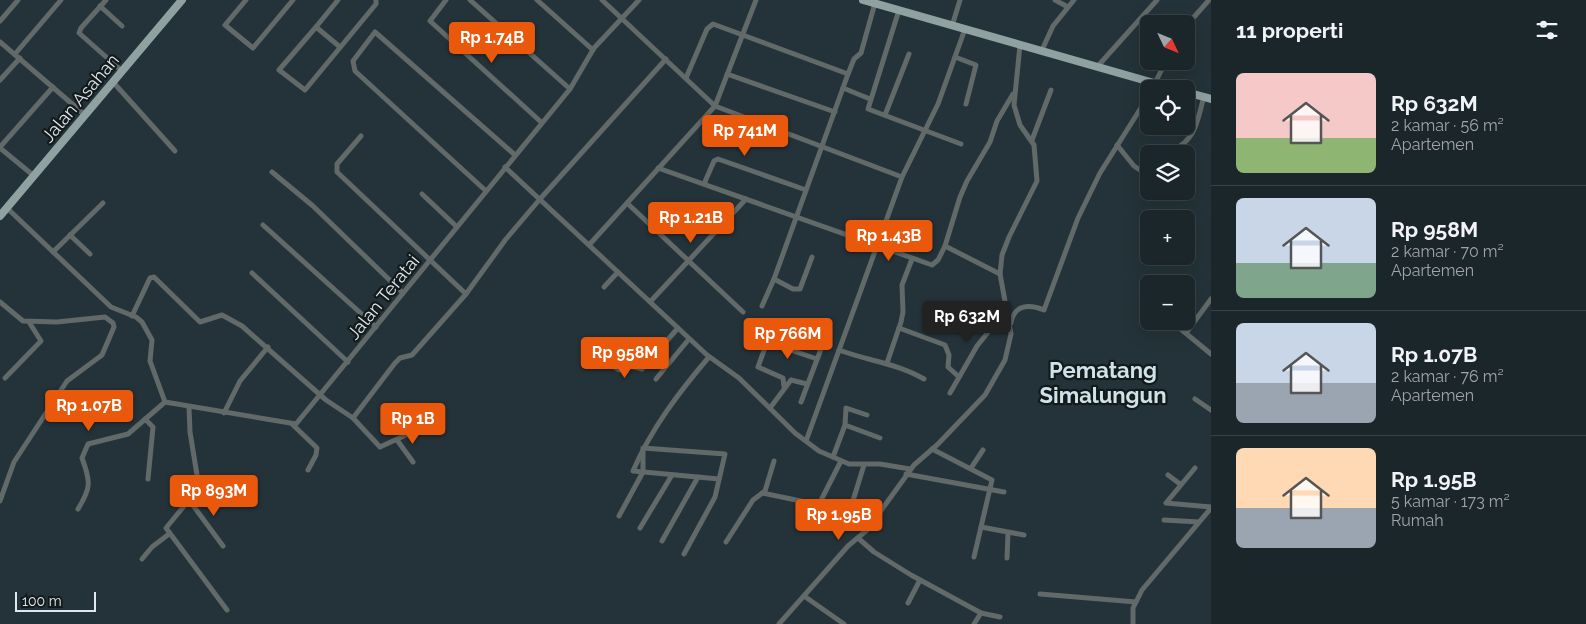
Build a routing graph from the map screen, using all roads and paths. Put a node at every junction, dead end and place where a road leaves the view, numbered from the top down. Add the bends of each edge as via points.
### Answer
1 (18, 0) edge
2 (61, 0) edge
3 (106, 0) edge
4 (182, 0) edge
5 (246, 0) edge
6 (284, 0) edge
7 (338, 0) edge
8 (376, 0) edge
9 (446, 0) edge
10 (470, 0) edge
11 (537, 0) edge
12 (602, 0) edge
13 (639, 0) edge
14 (756, 0) edge
15 (863, 0) edge
16 (960, 0) edge
17 (1055, 0) edge
18 (1074, 0) edge
19 (1157, 0) edge
20 (1209, 0) edge
21 (291, 2) edge
22 (874, 3) junction
23 (100, 6) junction
24 (1068, 7) junction
25 (899, 10) junction
26 (1195, 16) edge
27 (622, 18) junction
28 (0, 21) edge
29 (122, 26) dead end
30 (952, 26) junction
31 (316, 27) junction
32 (965, 29) junction
33 (742, 34) junction
34 (0, 42) edge
35 (1020, 45) junction
36 (340, 47) junction
37 (592, 50) junction
38 (1042, 50) junction
39 (909, 54) dead end
40 (17, 56) junction
41 (955, 56) junction
42 (666, 60) junction
43 (1097, 67) junction
44 (122, 71) junction
45 (727, 74) junction
46 (848, 74) junction
47 (686, 78) junction
48 (0, 80) edge
49 (1140, 81) edge
50 (113, 82) junction
51 (53, 87) junction
52 (843, 88) junction
53 (570, 89) junction
54 (1051, 90) dead end
55 (1014, 91) junction
56 (1195, 94) edge
57 (1208, 98) edge
58 (870, 99) junction
59 (966, 104) dead end
60 (715, 106) junction
61 (1140, 109) edge
62 (835, 112) junction
63 (85, 115) junction
64 (885, 115) junction
65 (541, 122) junction
66 (925, 131) junction
67 (361, 136) dead end
68 (1032, 140) junction
69 (960, 144) dead end
70 (1117, 145) junction
71 (1182, 145) edge
72 (0, 148) edge
73 (821, 148) junction
74 (174, 151) dead end
75 (515, 155) junction
76 (505, 167) junction
77 (658, 168) junction
78 (1140, 170) edge
79 (272, 172) dead end
80 (34, 176) junction
81 (902, 177) junction
82 (704, 184) junction
83 (486, 190) junction
84 (806, 190) junction
85 (422, 194) dead end
86 (540, 199) junction
87 (746, 199) junction
88 (103, 202) dead end
89 (627, 203) junction
90 (3, 210) edge
91 (796, 218) junction
92 (263, 225) dead end
93 (457, 227) junction
94 (70, 235) junction
95 (589, 245) junction
96 (876, 246) junction
97 (945, 246) junction
98 (53, 252) junction
99 (90, 254) dead end
100 (812, 257) dead end
101 (912, 259) junction
102 (430, 260) junction
103 (688, 261) junction
104 (618, 272) junction
105 (252, 273) dead end
106 (1000, 274) junction
107 (774, 279) junction
108 (604, 287) dead end
109 (403, 293) junction
110 (466, 294) junction
111 (1211, 299) edge
112 (650, 302) junction
113 (1, 306) edge
114 (762, 306) dead end
115 (1006, 310) junction
116 (743, 312) dead end
117 (132, 316) junction
118 (29, 322) junction
119 (1010, 325) junction
120 (376, 327) junction
121 (678, 328) junction
122 (899, 328) junction
123 (771, 330) dead end
124 (1182, 330) edge
125 (1186, 333) junction
126 (689, 339) junction
127 (767, 342) junction
128 (268, 347) junction
129 (821, 349) dead end
130 (839, 350) junction
131 (1211, 354) edge
132 (709, 357) junction
133 (817, 360) junction
134 (348, 362) junction
135 (887, 362) junction
136 (608, 363) dead end
137 (959, 377) junction
138 (5, 378) dead end
139 (656, 379) dead end
140 (924, 379) dead end
141 (807, 384) junction
142 (784, 387) junction
143 (950, 393) dead end
144 (321, 395) junction
145 (1195, 399) dead end
146 (165, 402) junction
147 (801, 402) dead end
148 (189, 407) junction
149 (770, 408) junction
150 (1211, 410) edge
151 (224, 413) junction
152 (867, 415) dead end
153 (354, 418) junction
154 (145, 419) junction
155 (292, 424) junction
156 (845, 426) junction
157 (421, 428) dead end
158 (880, 438) dead end
159 (397, 440) junction
160 (806, 441) junction
161 (643, 448) junction
162 (932, 448) junction
163 (983, 450) dead end
164 (833, 458) junction
165 (841, 461) junction
166 (413, 462) dead end
167 (774, 462) dead end
168 (864, 465) junction
169 (971, 468) junction
170 (1196, 468) dead end
171 (308, 470) dead end
172 (644, 472) junction
173 (908, 472) junction
174 (672, 475) junction
175 (1168, 475) dead end
176 (698, 477) junction
177 (148, 479) dead end
178 (719, 479) junction
179 (1180, 484) junction
180 (990, 490) junction
181 (1004, 492) dead end
182 (762, 494) junction
183 (189, 500) junction
184 (0, 501) edge
185 (820, 505) junction
186 (1211, 508) edge
187 (78, 509) dead end
188 (814, 514) dead end
189 (619, 516) dead end
190 (1164, 520) dead end
191 (1199, 522) junction
192 (981, 527) junction
193 (640, 528) dead end
194 (1008, 533) junction
195 (169, 534) junction
196 (838, 534) dead end
197 (1024, 535) dead end
198 (858, 538) junction
199 (662, 541) dead end
200 (726, 542) dead end
201 (223, 546) dead end
202 (684, 554) dead end
203 (974, 557) dead end
204 (1007, 558) dead end
205 (142, 560) dead end
206 (920, 580) junction
207 (1040, 594) dead end
208 (804, 596) junction
209 (1136, 602) junction
210 (908, 603) dead end
211 (227, 610) dead end
212 (980, 614) junction
213 (1000, 618) dead end
214 (780, 624) edge
215 (844, 624) edge
216 (974, 624) edge
217 (1132, 624) edge

1 - 28 street
2 - 40 street
3 - 23 street
4 - 44 main road, Jalan Asahan
5 - 21 street via 225,25 253,48
6 - 21 street
7 - 31 street
8 - 36 street
9 - 65 street via 430,21
10 - 53 street
11 - 37 street
12 - 27 street
13 - 27 street, Jalan Teratai
14 - 33 street
15 - 22 main road
16 - 30 street
17 - 24 street
18 - 24 street
19 - 43 street
20 - 26 street
22 - 25 main road
22 - 46 street via 860,53
23 - 29 street
23 - 44 street via 79,33
24 - 38 street via 1053,26
25 - 30 main road
25 - 58 street
27 - 37 street, Jalan Teratai
27 - 42 street
30 - 32 main road
31 - 36 street
31 - 36 street via 279,70 305,90
32 - 35 main road
32 - 41 street
33 - 45 street
33 - 46 street
33 - 47 street via 711,24
34 - 40 street
35 - 38 main road
35 - 55 street
37 - 53 street, Jalan Teratai
38 - 43 main road
39 - 64 street
40 - 48 street
40 - 51 street
41 - 59 street via 976,65
41 - 66 street
42 - 47 street
42 - 86 street
43 - 49 main road
44 - 50 main road, Jalan Asahan
45 - 60 street
45 - 62 street
46 - 52 street
47 - 60 street
50 - 63 main road, Jalan Asahan
50 - 74 street
51 - 63 street
51 - 72 street
52 - 58 street
52 - 62 street
53 - 65 street, Jalan Teratai
54 - 68 street
55 - 68 street via 1016,114
55 - 97 street via 960,197
56 - 57 main road
57 - 71 street via 1194,132
58 - 64 street via 868,109
60 - 73 street
60 - 77 street
61 - 70 street
62 - 73 street
63 - 80 main road, Jalan Asahan
64 - 66 street
65 - 75 street, Jalan Teratai
66 - 69 street
66 - 81 street
67 - 102 street via 337,164 337,172
68 - 106 street via 1037,181 1005,245
70 - 78 street
70 - 119 street via 1078,218 1044,310 1024,306 1014,312
72 - 80 street
73 - 81 street
73 - 84 street
75 - 76 street, Jalan Teratai
75 - 83 street via 374,32 355,57 353,68
76 - 83 street, Jalan Teratai
76 - 86 street
77 - 82 street
77 - 89 street
79 - 109 street via 314,206
80 - 90 main road, Jalan Asahan
81 - 96 street
82 - 84 street via 714,161 718,159
82 - 87 street
83 - 93 street, Jalan Teratai
84 - 91 street
85 - 93 street
86 - 95 street
86 - 110 street
87 - 91 street
87 - 103 street
88 - 94 street
89 - 95 street
89 - 103 street
90 - 98 street
91 - 96 street
91 - 107 street
92 - 120 street
93 - 102 street, Jalan Teratai
94 - 98 street
94 - 99 street
95 - 104 street
96 - 101 street
96 - 130 street
97 - 101 street via 935,264
97 - 106 street
98 - 117 street via 111,306
100 - 107 street via 800,289
101 - 122 street via 902,285 903,312
102 - 109 street, Jalan Teratai
102 - 110 street
103 - 112 street
103 - 116 street
104 - 108 street
104 - 112 street
105 - 134 street
106 - 115 street
107 - 114 street
109 - 120 street, Jalan Teratai
110 - 153 street via 412,355 396,361
111 - 125 street
112 - 121 street
113 - 118 street via 20,320
115 - 119 street
115 - 137 street via 977,346
117 - 128 street via 152,276 198,320 205,322 216,315 230,317
117 - 146 street via 142,322 152,340 150,360
118 - 138 street via 41,341
118 - 184 street via 105,317 114,326 102,356 67,380 14,462
119 - 162 street via 1006,360 994,383
120 - 134 street, Jalan Teratai
121 - 126 street
121 - 136 street via 642,369 630,366 619,370
122 - 135 street
122 - 137 street via 945,345 949,355 948,367
123 - 127 street
124 - 125 street
125 - 131 street
126 - 132 street
126 - 139 street
127 - 133 street
127 - 142 street via 758,367 783,378
128 - 144 street
128 - 151 street via 240,381
129 - 133 street
130 - 135 street via 859,358
130 - 160 street
132 - 149 street via 739,378
132 - 161 street via 672,401
133 - 141 street
134 - 144 street, Jalan Teratai
135 - 140 street
137 - 143 street
141 - 142 street via 792,380
141 - 147 street
142 - 149 street
144 - 153 street
144 - 155 street, Jalan Teratai via 301,420
145 - 150 street
146 - 148 street
146 - 154 street
148 - 151 street
148 - 183 street via 197,465
149 - 160 street
151 - 155 street
152 - 156 street via 846,408
153 - 159 street via 380,448
154 - 177 street via 154,427
154 - 187 street via 124,435 88,444 82,458 89,487
155 - 171 street via 317,448
156 - 158 street
156 - 164 street
157 - 159 street
159 - 166 street
160 - 164 street
161 - 172 street
161 - 172 street via 633,471
161 - 178 street via 725,454
162 - 169 street
162 - 173 street
163 - 169 street
164 - 165 street
165 - 168 street
165 - 185 street
167 - 182 street
168 - 173 street via 880,464
168 - 196 street via 851,507
169 - 180 street via 992,480
170 - 179 street
172 - 174 street
172 - 189 street
173 - 180 street
173 - 198 street via 878,517
174 - 176 street
174 - 193 street
175 - 179 street
176 - 178 street
176 - 199 street
178 - 202 street via 715,497
179 - 186 street via 1166,500 1167,503
180 - 181 street
180 - 192 street
182 - 185 street
182 - 200 street via 753,500
183 - 195 street via 167,526
183 - 201 street
185 - 188 street
186 - 191 street
190 - 191 street
191 - 209 street via 1142,590
192 - 194 street
192 - 203 street
194 - 197 street
194 - 204 street
195 - 205 street
195 - 211 street
198 - 206 street via 883,558
198 - 208 street
206 - 210 street
206 - 212 street
207 - 209 street
208 - 214 street
208 - 215 street
209 - 217 street
212 - 213 street
212 - 216 street

